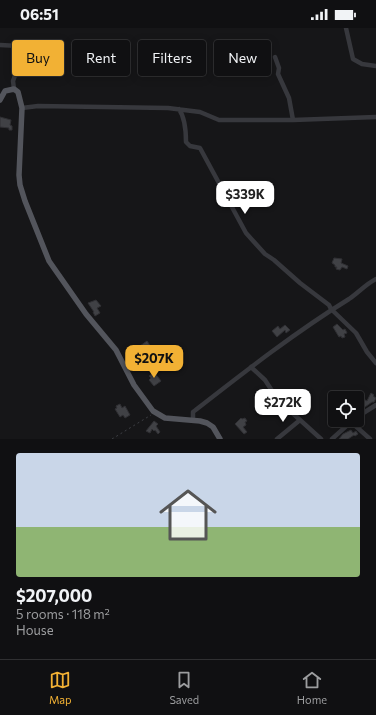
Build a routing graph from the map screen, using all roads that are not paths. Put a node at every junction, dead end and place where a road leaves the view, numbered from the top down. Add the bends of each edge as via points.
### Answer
1 (346, 28) edge
2 (0, 45) edge
3 (274, 57) dead end
4 (376, 66) edge
5 (14, 89) junction
6 (0, 100) edge
7 (22, 108) junction
8 (179, 109) junction
9 (376, 117) edge
10 (293, 120) junction
11 (376, 279) edge
12 (331, 310) junction
13 (376, 363) edge
14 (251, 367) junction
15 (376, 405) edge
16 (364, 413) edge
17 (193, 420) junction
18 (300, 420) junction
19 (345, 427) edge
20 (358, 427) edge
21 (220, 439) edge
22 (277, 439) edge
23 (321, 439) edge
24 (332, 439) edge
25 (370, 439) edge

1 - 4 street via 353,59 362,64
2 - 5 street via 19,46
3 - 10 street via 279,68 278,74 289,98
5 - 6 main road via 5,91
5 - 7 main road via 18,92
7 - 8 street via 38,106
7 - 17 main road via 20,185 49,261 86,314 116,350 134,385 155,413 165,418
8 - 10 street via 200,112 219,120
8 - 12 street via 187,132 186,142 190,146 200,148 246,233 265,254 329,305
9 - 10 street
11 - 12 street
12 - 13 street via 356,333
12 - 14 street
14 - 17 street via 193,412
14 - 18 street via 265,380 278,400
15 - 16 street
17 - 21 main road via 213,427
18 - 22 street
18 - 23 street
19 - 24 street
20 - 25 street

